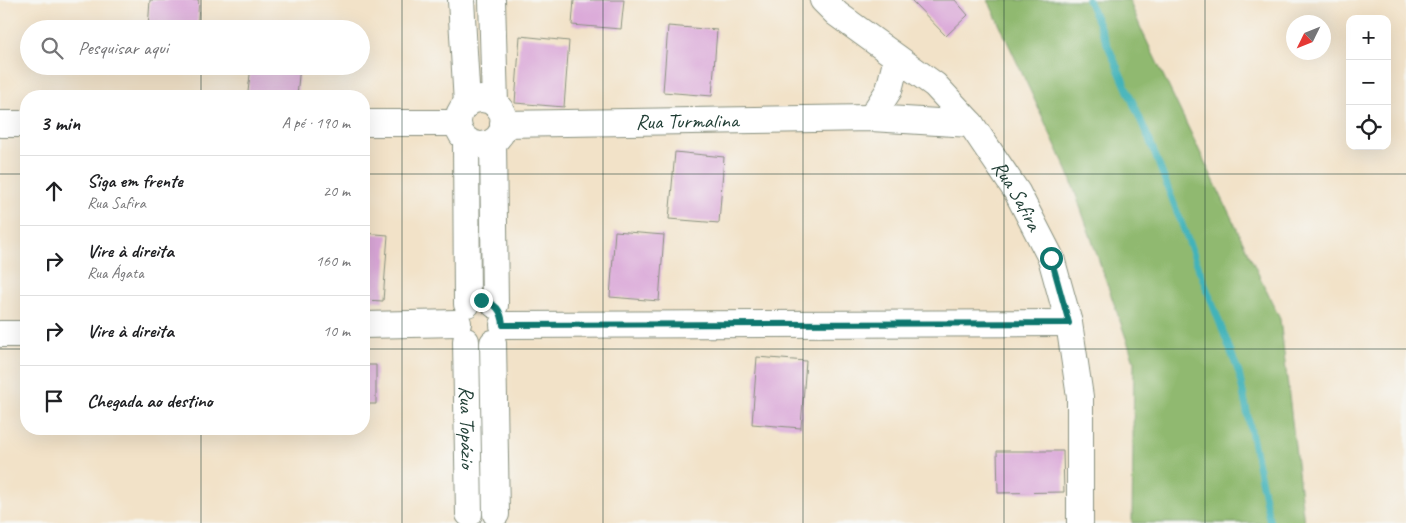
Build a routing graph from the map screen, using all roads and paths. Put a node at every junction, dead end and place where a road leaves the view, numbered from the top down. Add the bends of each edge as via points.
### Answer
1 (460, 0) edge
2 (492, 0) edge
3 (823, 0) edge
4 (897, 58) junction
5 (871, 118) junction
6 (464, 122) junction
7 (370, 123) edge
8 (0, 124) edge
9 (20, 124) edge
10 (497, 124) junction
11 (972, 124) junction
12 (464, 323) junction
13 (1069, 323) junction
14 (497, 324) junction
15 (370, 325) edge
16 (0, 334) edge
17 (20, 334) edge
18 (466, 518) edge
19 (500, 519) edge
20 (1080, 523) edge

1 - 6 street, Rua Topázio
2 - 10 street, Rua Topázio
3 - 4 street, Rua Safira
4 - 5 street via 889,90
4 - 11 street, Rua Safira via 936,85
5 - 10 street, Rua Turmalina
5 - 11 street, Rua Turmalina
6 - 7 street
6 - 10 street via 476,144
6 - 10 street via 481,99
6 - 12 street, Rua Topázio
8 - 9 street
10 - 14 street, Rua Topázio
11 - 13 street, Rua Safira via 1017,192 1051,258
12 - 14 street via 476,345
12 - 14 street via 481,300
12 - 15 street
12 - 18 street, Rua Topázio
13 - 14 street
13 - 20 street, Rua Safira via 1080,397
14 - 19 street, Rua Topázio
16 - 17 street
18 - 19 street via 483,509

